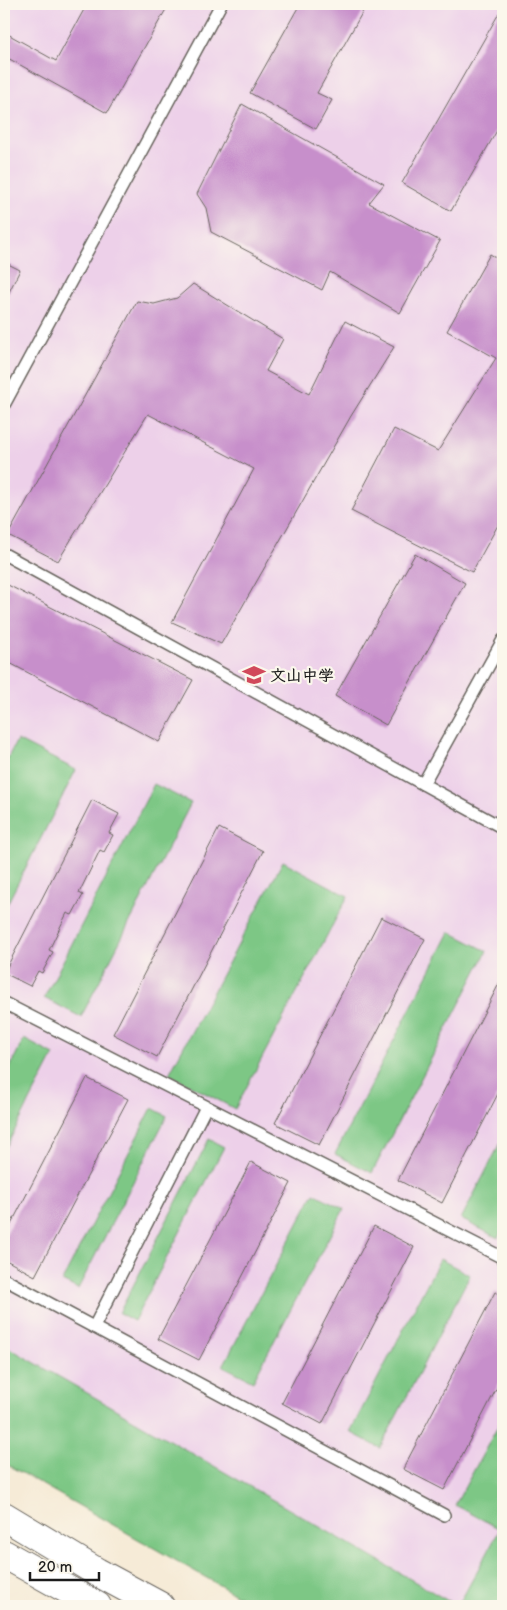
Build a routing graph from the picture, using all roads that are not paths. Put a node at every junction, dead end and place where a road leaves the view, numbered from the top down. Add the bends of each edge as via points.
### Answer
1 (221, 4) edge
2 (4, 405) edge
3 (4, 554) edge
4 (503, 640) edge
5 (423, 784) junction
6 (503, 828) edge
7 (4, 1003) edge
8 (206, 1107) junction
9 (503, 1258) edge
10 (4, 1279) edge
11 (94, 1327) junction
12 (444, 1515) dead end
13 (4, 1516) edge
14 (4, 1554) edge
15 (97, 1606) edge
16 (160, 1606) edge

1 - 2 lane
3 - 5 lane
4 - 5 lane
5 - 6 lane
7 - 8 lane
8 - 9 lane
8 - 11 lane
10 - 11 lane
11 - 12 lane
13 - 16 main road
14 - 15 main road

